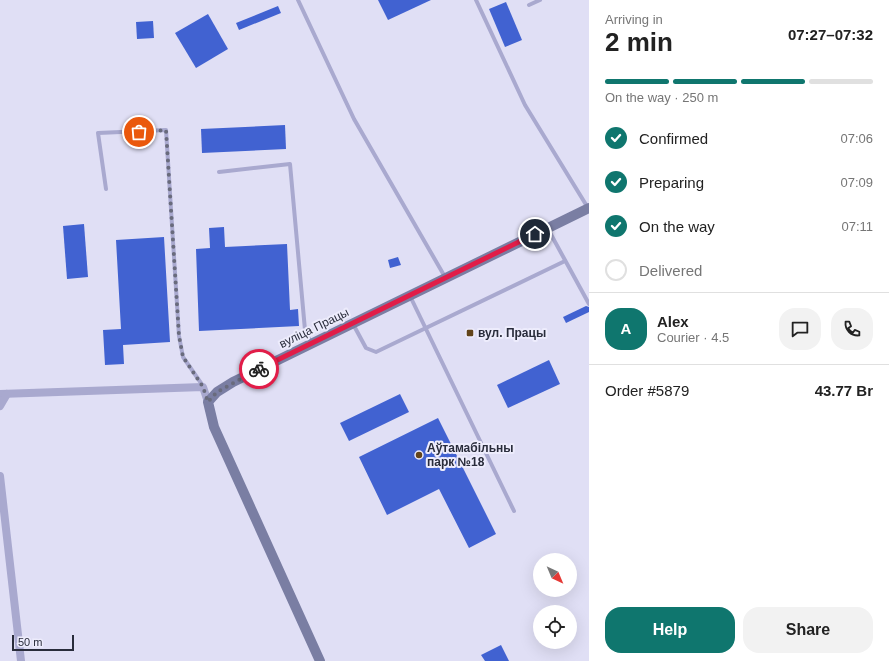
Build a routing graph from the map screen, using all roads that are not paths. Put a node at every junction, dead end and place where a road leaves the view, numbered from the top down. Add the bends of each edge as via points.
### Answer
1 (298, 0) edge
2 (476, 0) edge
3 (540, 0) edge
4 (529, 5) dead end
5 (220, 172) dead end
6 (106, 189) dead end
7 (588, 208) edge
8 (548, 228) junction
9 (565, 262) junction
10 (445, 278) junction
11 (410, 296) junction
12 (589, 304) edge
13 (353, 324) junction
14 (426, 328) junction
15 (311, 343) junction
16 (203, 387) junction
17 (4, 394) edge
18 (208, 402) junction
19 (0, 406) edge
20 (0, 476) edge
21 (514, 511) dead end
22 (21, 661) edge
23 (320, 661) edge

1 - 10 lane via 354,119
2 - 7 lane via 525,105
3 - 4 lane
5 - 15 lane via 290,164 305,330
6 - 16 lane via 98,133 166,130 179,336 183,357
7 - 8 street, вуліца Працы
8 - 9 lane
8 - 10 street, вуліца Працы
9 - 12 lane
9 - 14 lane
10 - 11 street, вуліца Працы
11 - 13 street, вуліца Працы
11 - 14 lane
13 - 14 lane via 366,348 376,352
13 - 15 street, вуліца Працы
14 - 21 lane
15 - 18 street, вуліца Працы via 233,382 217,392
16 - 17 street
16 - 18 street
17 - 19 street
18 - 23 street via 214,427
20 - 22 street

